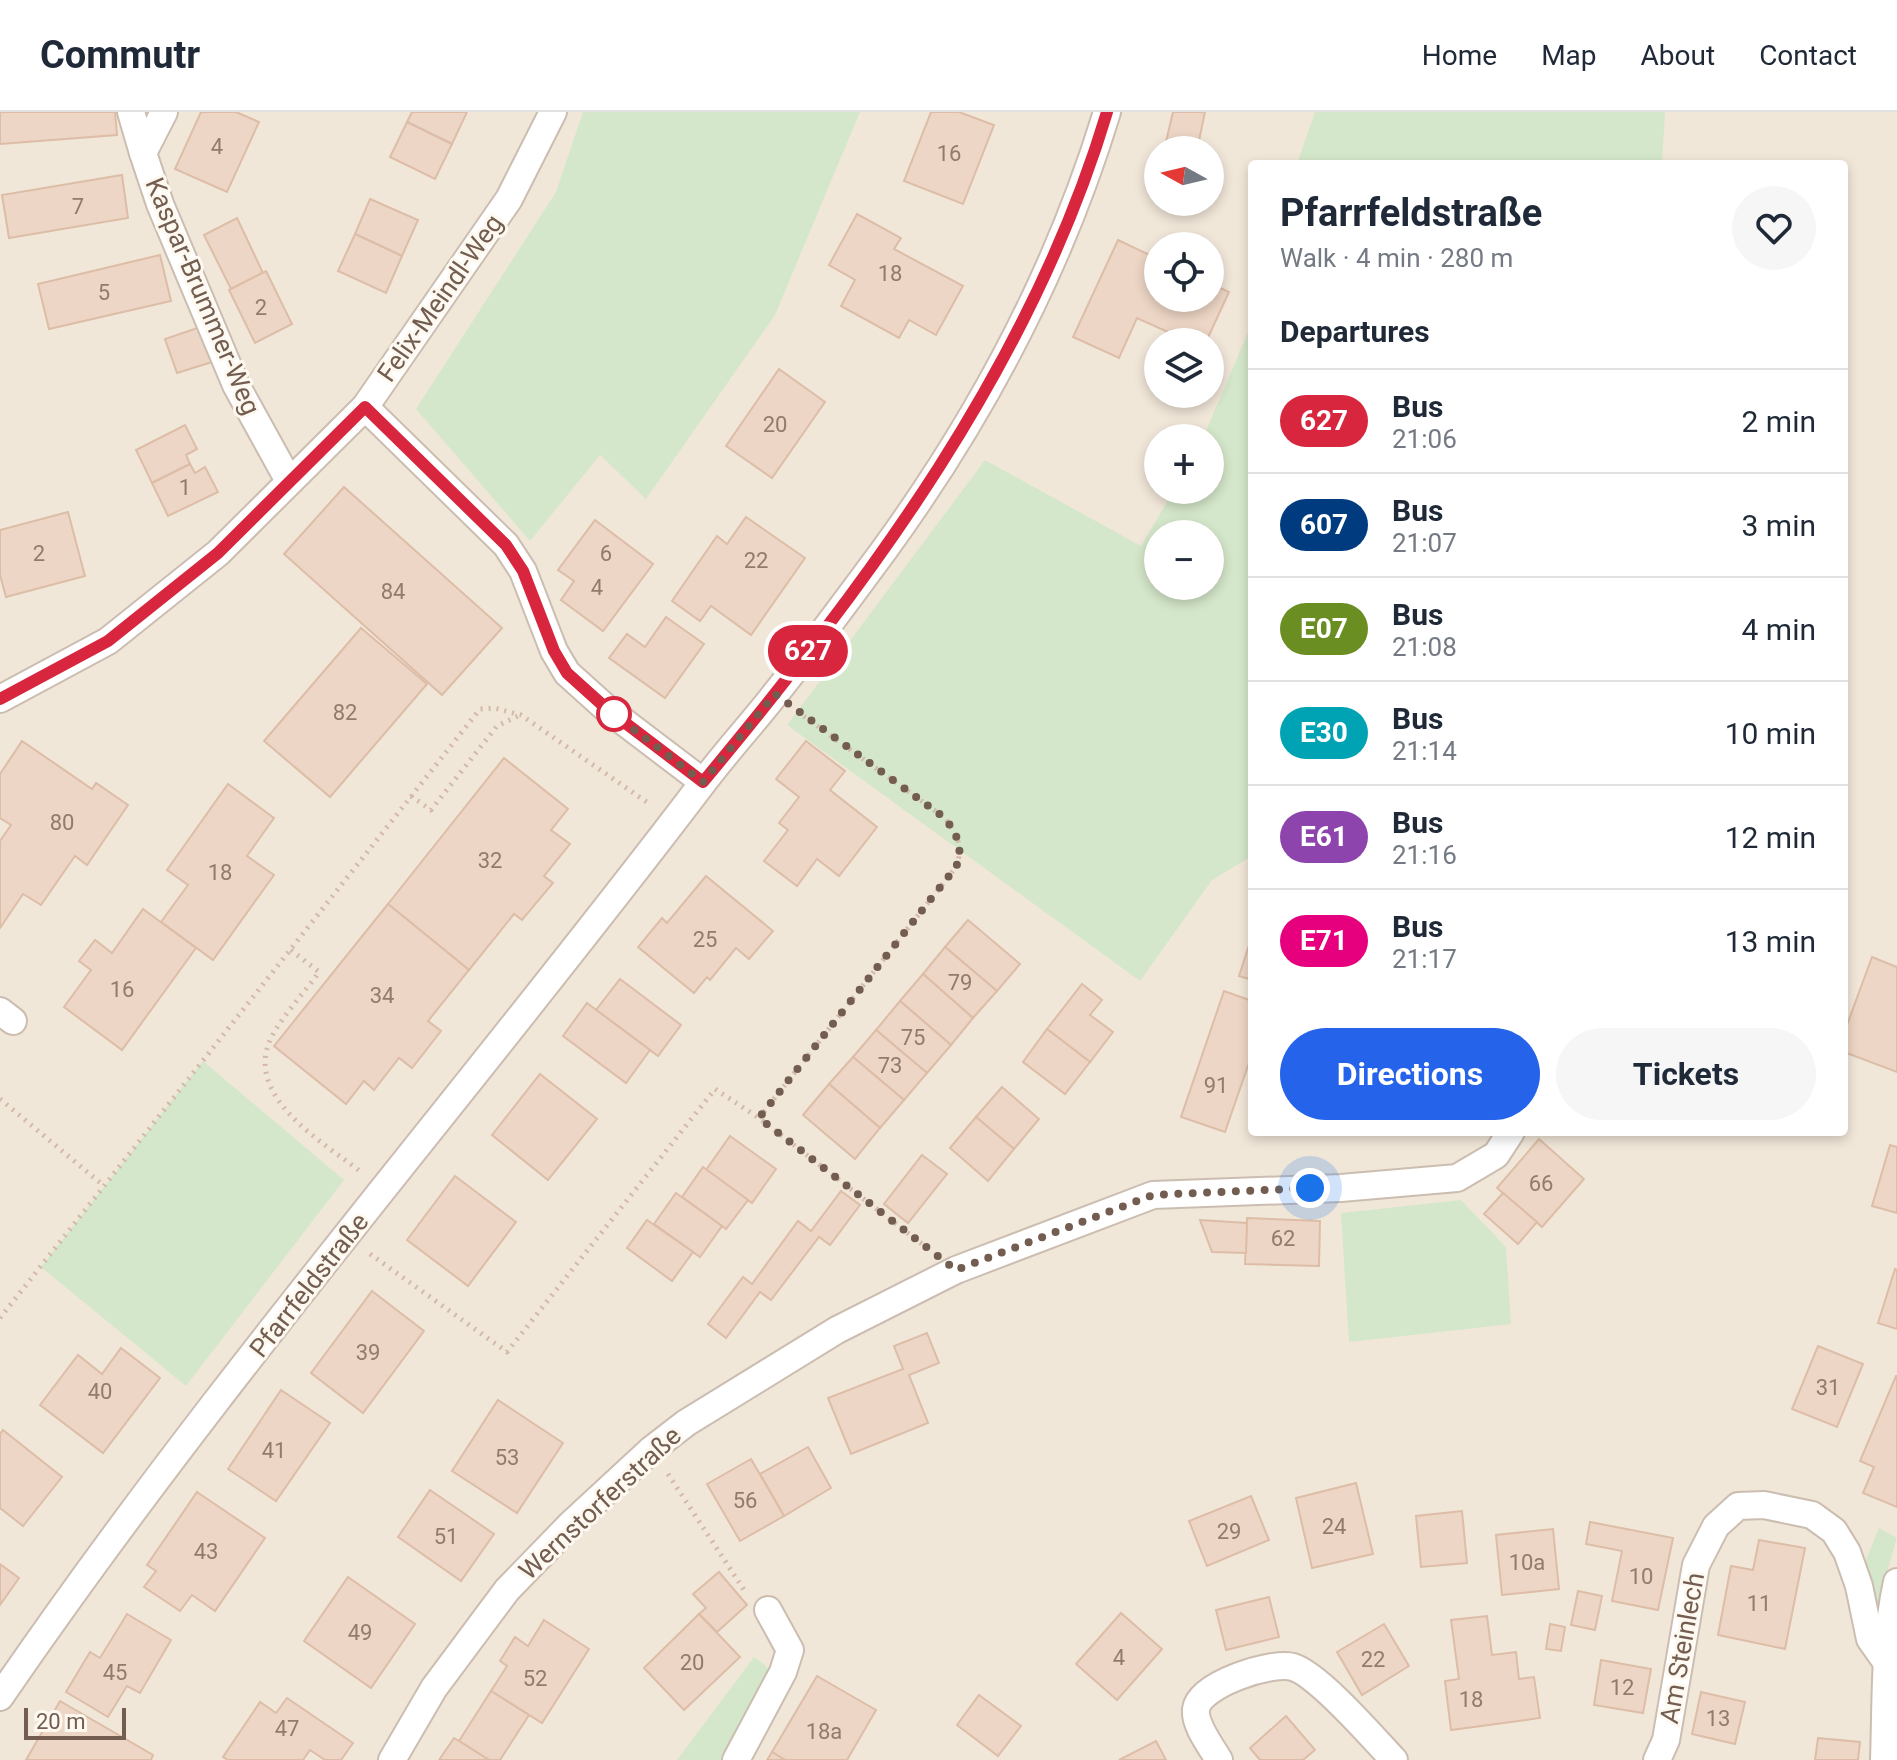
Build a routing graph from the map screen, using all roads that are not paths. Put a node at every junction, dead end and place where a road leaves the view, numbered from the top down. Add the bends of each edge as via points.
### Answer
1 (131, 112) edge
2 (164, 112) edge
3 (553, 112) edge
4 (1107, 112) edge
5 (143, 153) junction
6 (365, 407) junction
7 (289, 481) junction
8 (2, 694) edge
9 (703, 782) junction
10 (1508, 1136) edge
11 (1897, 1582) edge
12 (768, 1610) road end
13 (1887, 1663) junction
14 (0, 1697) edge
15 (392, 1760) edge
16 (736, 1760) edge
17 (1219, 1760) edge
18 (1394, 1760) edge
19 (1657, 1760) edge
20 (1884, 1760) edge

1 - 5 street, Kaspar-Brummer-Weg
2 - 5 street, Kaspar-Brummer-Weg
3 - 6 street, Felix-Meindl-Weg via 509,199
4 - 9 street, Pfarrfeldstraße via 1060,241 1008,352 949,454 884,551
5 - 7 street, Kaspar-Brummer-Weg via 236,385
6 - 7 street, Felix-Meindl-Weg
6 - 9 street via 506,545 523,571 567,673
7 - 8 street, Felix-Meindl-Weg via 218,553 108,641
9 - 14 street, Pfarrfeldstraße via 150,1486
10 - 15 street, Wernstorferstraße via 1496,1155 1457,1178 1153,1195 956,1270 837,1330 686,1423 571,1524 507,1590 434,1688
11 - 13 street
12 - 16 street via 790,1650
13 - 19 street, Am Steinlech via 1870,1639 1859,1586 1834,1531 1812,1515 1764,1505 1738,1506 1716,1526 1696,1565 1666,1740
13 - 20 street
17 - 18 street via 1199,1723 1199,1701 1228,1680 1292,1667 1347,1710

